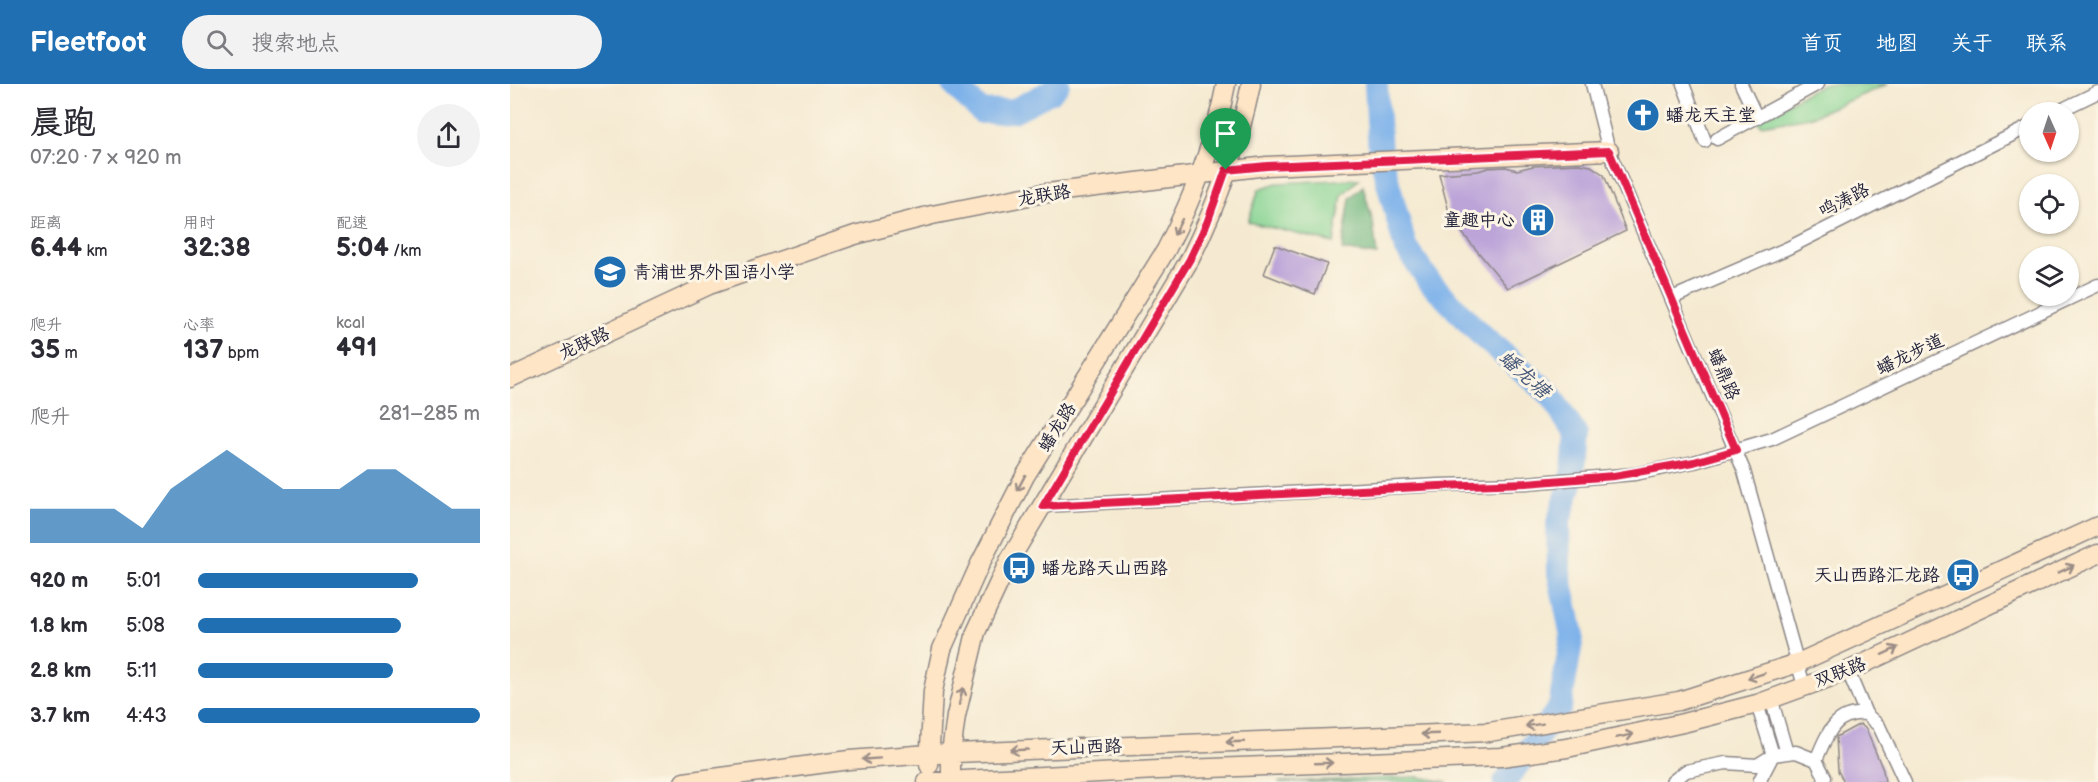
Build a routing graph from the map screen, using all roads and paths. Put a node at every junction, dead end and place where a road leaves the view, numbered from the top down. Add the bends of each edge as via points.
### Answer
1 (1226, 84) edge
2 (1251, 84) edge
3 (1592, 84) edge
4 (1683, 84) edge
5 (1741, 84) edge
6 (1818, 84) edge
7 (2098, 92) edge
8 (2078, 102) edge
9 (1756, 118) junction
10 (2019, 132) edge
11 (1609, 151) junction
12 (1226, 170) junction
13 (1201, 174) junction
14 (2098, 285) edge
15 (1672, 298) junction
16 (510, 378) edge
17 (1736, 450) junction
18 (1043, 506) junction
19 (2098, 526) edge
20 (2098, 554) edge
21 (1798, 663) junction
22 (1848, 671) junction
23 (1804, 686) junction
24 (1764, 701) junction
25 (1866, 714) junction
26 (1568, 748) joint
27 (951, 753) junction
28 (1787, 753) junction
29 (929, 754) junction
30 (1773, 754) junction
31 (1816, 760) junction
32 (951, 781) edge
33 (684, 782) edge
34 (928, 782) edge
35 (1672, 782) edge
36 (1761, 782) edge
37 (1824, 782) edge
38 (1905, 782) edge

1 - 13 main road, 蟠龙路
2 - 12 main road, 蟠龙路
3 - 11 street, 蟠鼎路
4 - 9 street via 1711,140
5 - 9 street
6 - 9 street
7 - 8 street
10 - 15 street, 鸣涛路 via 1788,248
11 - 12 main road, 龙联路
11 - 15 street, 蟠鼎路
12 - 13 main road, 龙联路
12 - 18 main road, 蟠龙路 via 1190,259
13 - 16 main road, 龙联路 via 1039,194 855,235 709,285
13 -> 29 main road, 蟠龙路 via 1166,250 1024,476 980,564 942,649 933,691
14 - 17 street, 蟠龙步道 via 1772,439
15 - 17 street, 蟠鼎路
17 - 18 street, 蟠龙步道 via 1614,476
17 - 21 street, 蟠鼎路
27 -> 18 main road, 蟠龙路 via 976,632 1010,561
19 - 21 main road, 天山西路
22 -> 20 main road, 双联路
21 - 23 street, 蟠鼎路
21 -> 27 main road, 天山西路 via 1679,701 1489,732
22 - 23 main road, 双联路
22 - 25 street
23 - 24 main road, 双联路
26 -> 24 main road, 双联路
24 - 28 street
24 - 30 street
25 - 31 street via 1852,713 1836,722
25 - 38 street via 1880,726
32 -> 26 main road, 天山西路 via 1501,757
27 - 29 main road, 天山西路
27 - 32 main road, 蟠龙路
28 - 30 street
28 - 31 street via 1796,752
29 -> 33 main road, 天山西路 via 849,760
29 - 34 main road, 蟠龙路
30 - 35 street via 1757,765 1726,763 1686,771
30 - 36 street
31 - 37 street
32 - 34 main road, 天山西路

